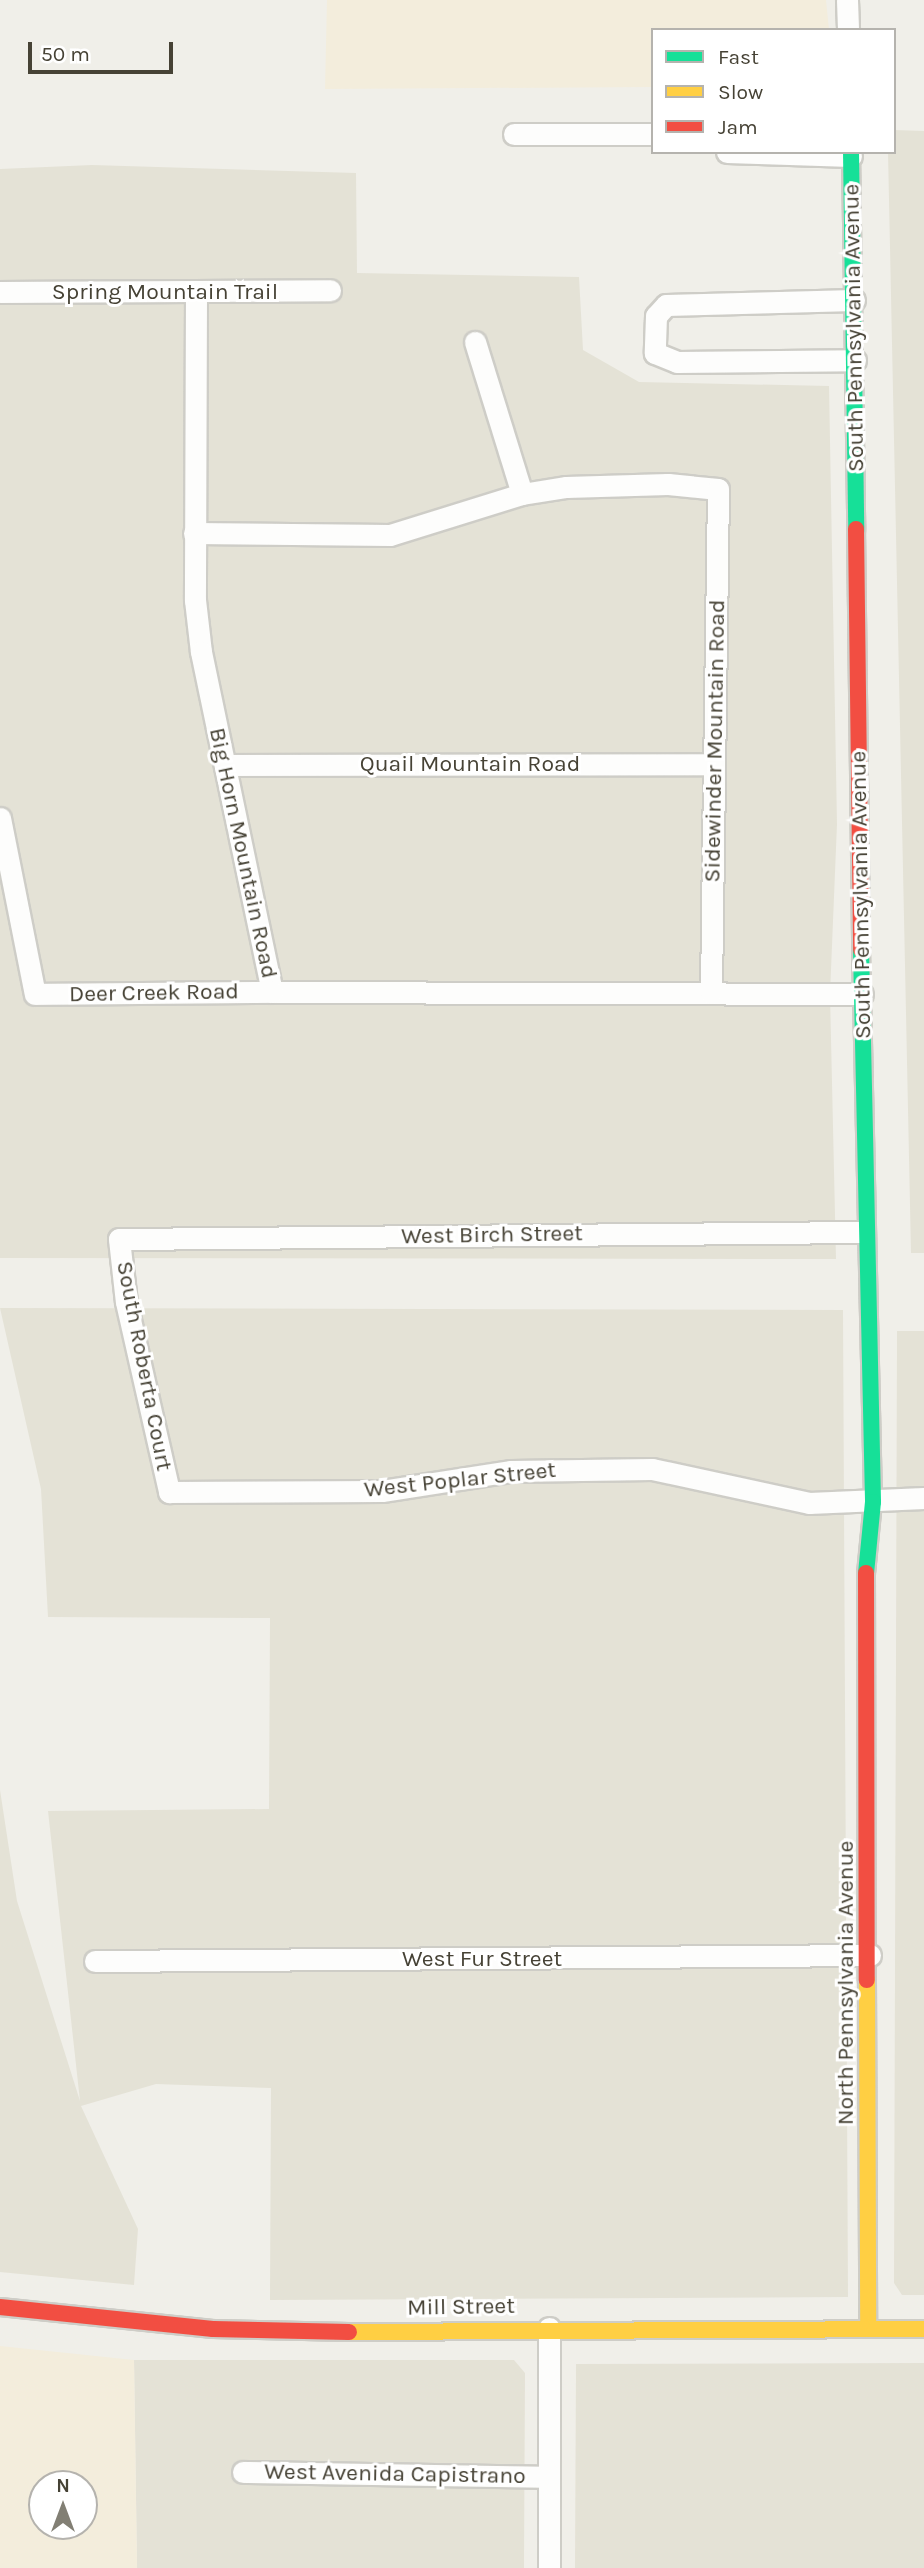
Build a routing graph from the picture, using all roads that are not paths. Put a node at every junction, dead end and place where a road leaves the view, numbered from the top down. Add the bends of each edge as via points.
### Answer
1 (847, 0) edge
2 (848, 28) edge
3 (514, 134) dead end
4 (651, 134) edge
5 (851, 154) edge
6 (330, 290) dead end
7 (0, 292) edge
8 (196, 294) junction
9 (853, 300) junction
10 (475, 342) dead end
11 (855, 360) junction
12 (522, 494) junction
13 (194, 533) junction
14 (714, 764) junction
15 (225, 765) junction
16 (0, 818) edge
17 (272, 992) junction
18 (712, 993) junction
19 (862, 994) junction
20 (864, 1232) junction
21 (119, 1238) joint
22 (169, 1492) joint
23 (924, 1498) edge
24 (873, 1502) junction
25 (865, 1638) joint
26 (870, 1955) junction
27 (95, 1961) dead end
28 (0, 2307) edge
29 (549, 2328) junction
30 (869, 2329) junction
31 (924, 2329) edge
32 (243, 2472) dead end
33 (548, 2477) junction
34 (548, 2568) edge

1 - 2 street
3 - 4 street
5 - 9 street, South Pennsylvania Avenue
6 - 8 street, Spring Mountain Trail
7 - 8 street, Spring Mountain Trail
8 - 13 street, Big Horn Mountain Road
9 - 11 street, South Pennsylvania Avenue
9 - 11 street via 666,305 656,316 655,353 677,362
10 - 12 street
11 - 19 street, South Pennsylvania Avenue
12 - 13 street via 390,535
12 - 14 street, Sidewinder Mountain Road via 626,484 718,489
13 - 15 street, Big Horn Mountain Road via 201,652
14 - 15 street, Quail Mountain Road
14 - 18 street, Sidewinder Mountain Road
15 - 17 street, Big Horn Mountain Road
16 - 17 street, Deer Creek Road via 35,994
17 - 18 street, Big Horn Mountain Road
18 - 19 street, Big Horn Mountain Road
19 - 20 street, South Pennsylvania Avenue
20 - 21 street, West Birch Street
20 - 24 street, South Pennsylvania Avenue
21 - 22 street, South Roberta Court via 126,1303
22 - 24 street, West Poplar Street via 382,1491 511,1471 652,1469 772,1498 809,1503
23 - 24 street, West Poplar Street
24 - 25 street, South Pennsylvania Avenue
25 - 26 street, North Pennsylvania Avenue
26 - 27 street, West Fur Street
26 - 30 street, North Pennsylvania Avenue
28 - 29 street, Mill Street via 239,2330
29 - 30 street, Mill Street
29 - 33 street
30 - 31 street, Mill Street
32 - 33 street, West Avenida Capistrano
33 - 34 street

